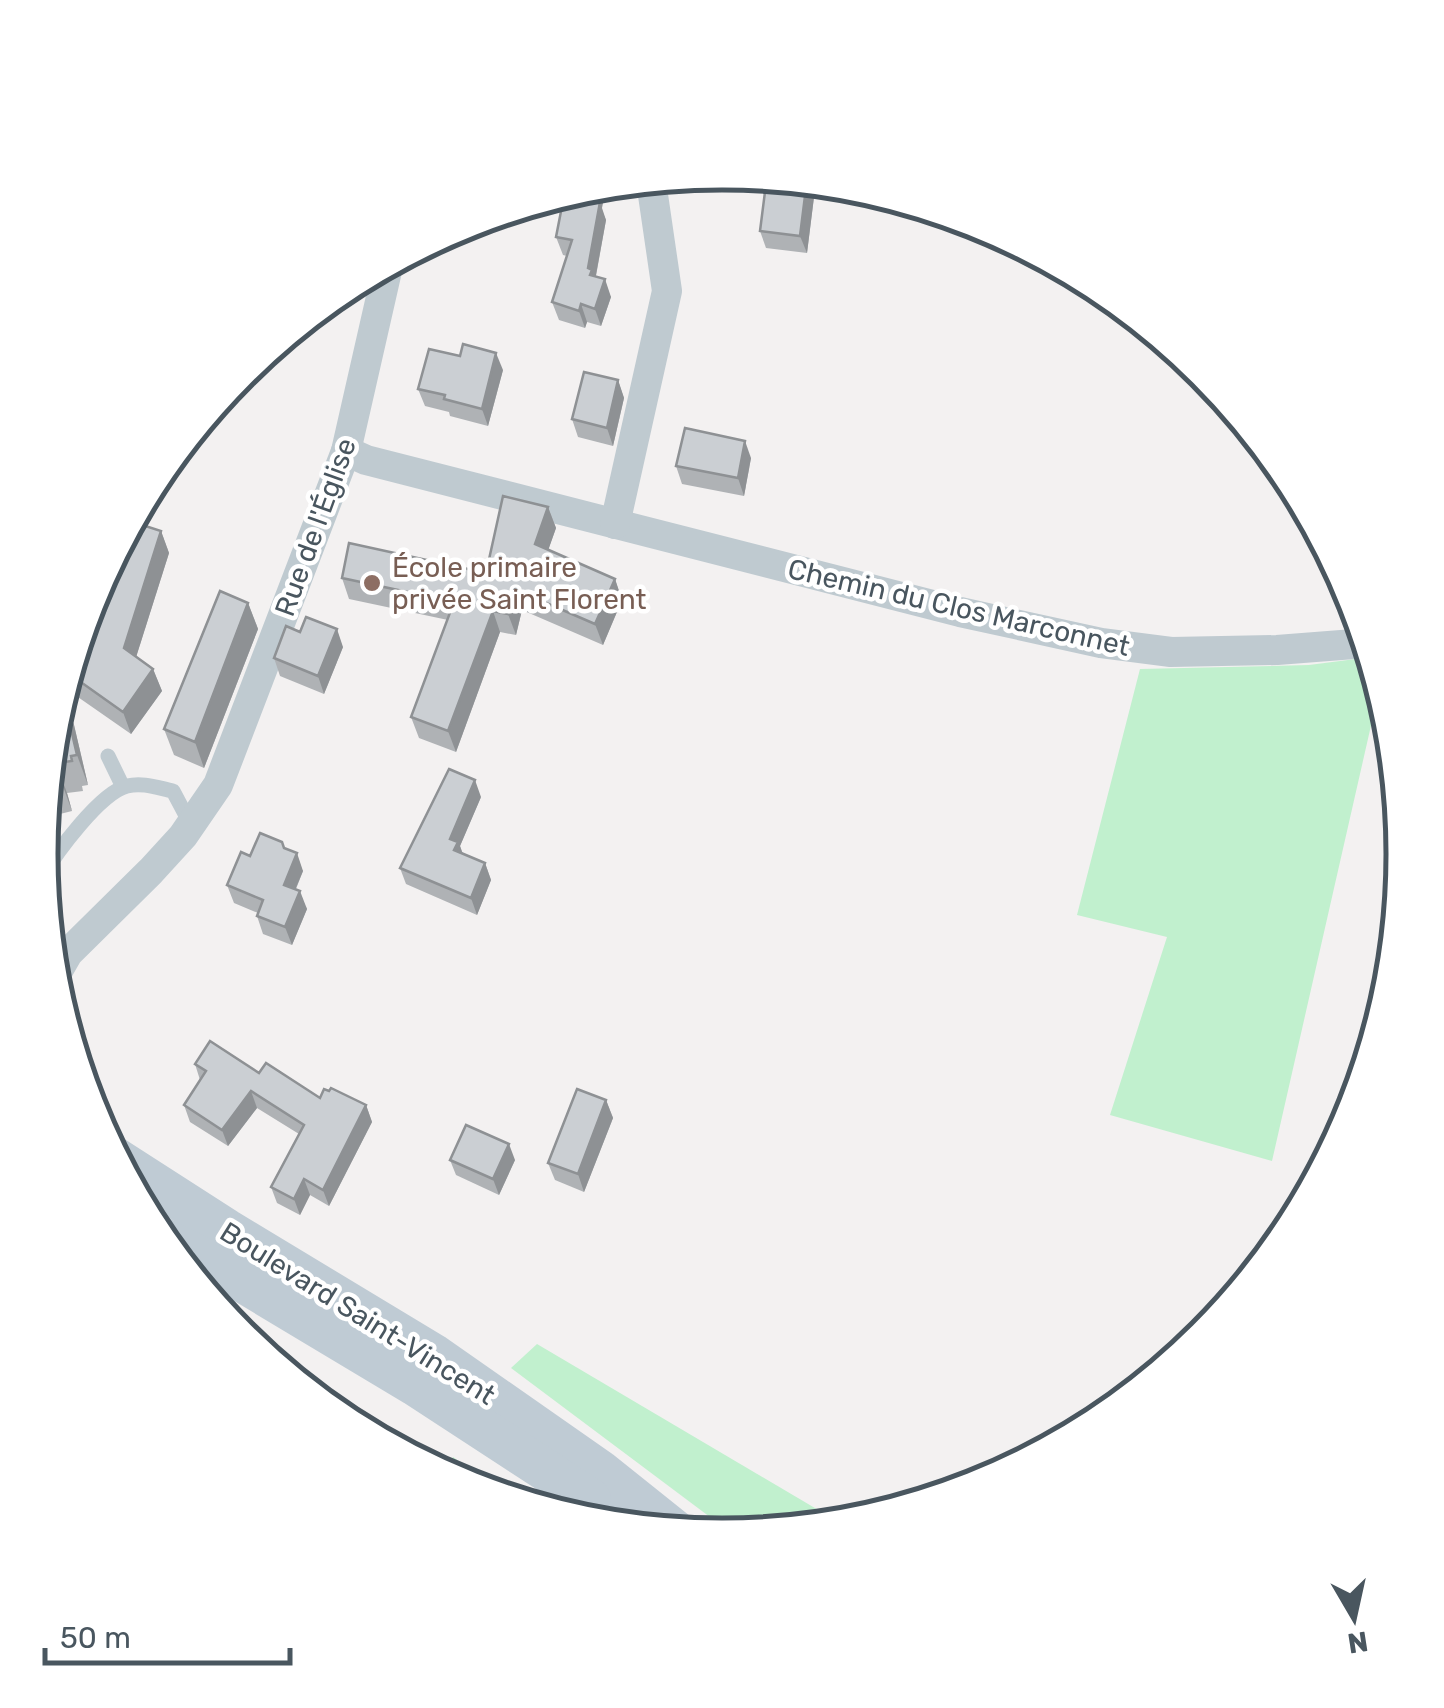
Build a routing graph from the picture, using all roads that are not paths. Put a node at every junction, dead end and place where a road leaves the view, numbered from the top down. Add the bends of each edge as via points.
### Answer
1 (653, 196) dead end
2 (384, 282) edge
3 (346, 451) junction
4 (615, 524) junction
5 (1352, 644) edge
6 (108, 756) dead end
7 (124, 787) junction
8 (191, 825) junction
9 (58, 855) edge
10 (63, 944) edge
11 (141, 1174) edge
12 (190, 1252) edge
13 (591, 1483) junction
14 (612, 1509) edge
15 (645, 1514) edge

1 - 4 street via 667,291
2 - 3 street, Rue de l'Église
3 - 4 street, Chemin du Clos Marconnet
3 - 8 street, Rue de l'Église via 218,786
4 - 5 street, Chemin du Clos Marconnet via 1101,643 1170,652
6 - 7 lane
7 - 8 lane via 174,791
7 - 9 lane via 103,799
8 - 10 street, Rue de l'Église via 152,871
11 - 13 main road, Boulevard Saint-Vincent via 434,1355
12 - 13 main road, Boulevard Saint-Vincent
13 - 14 main road
13 - 15 main road

